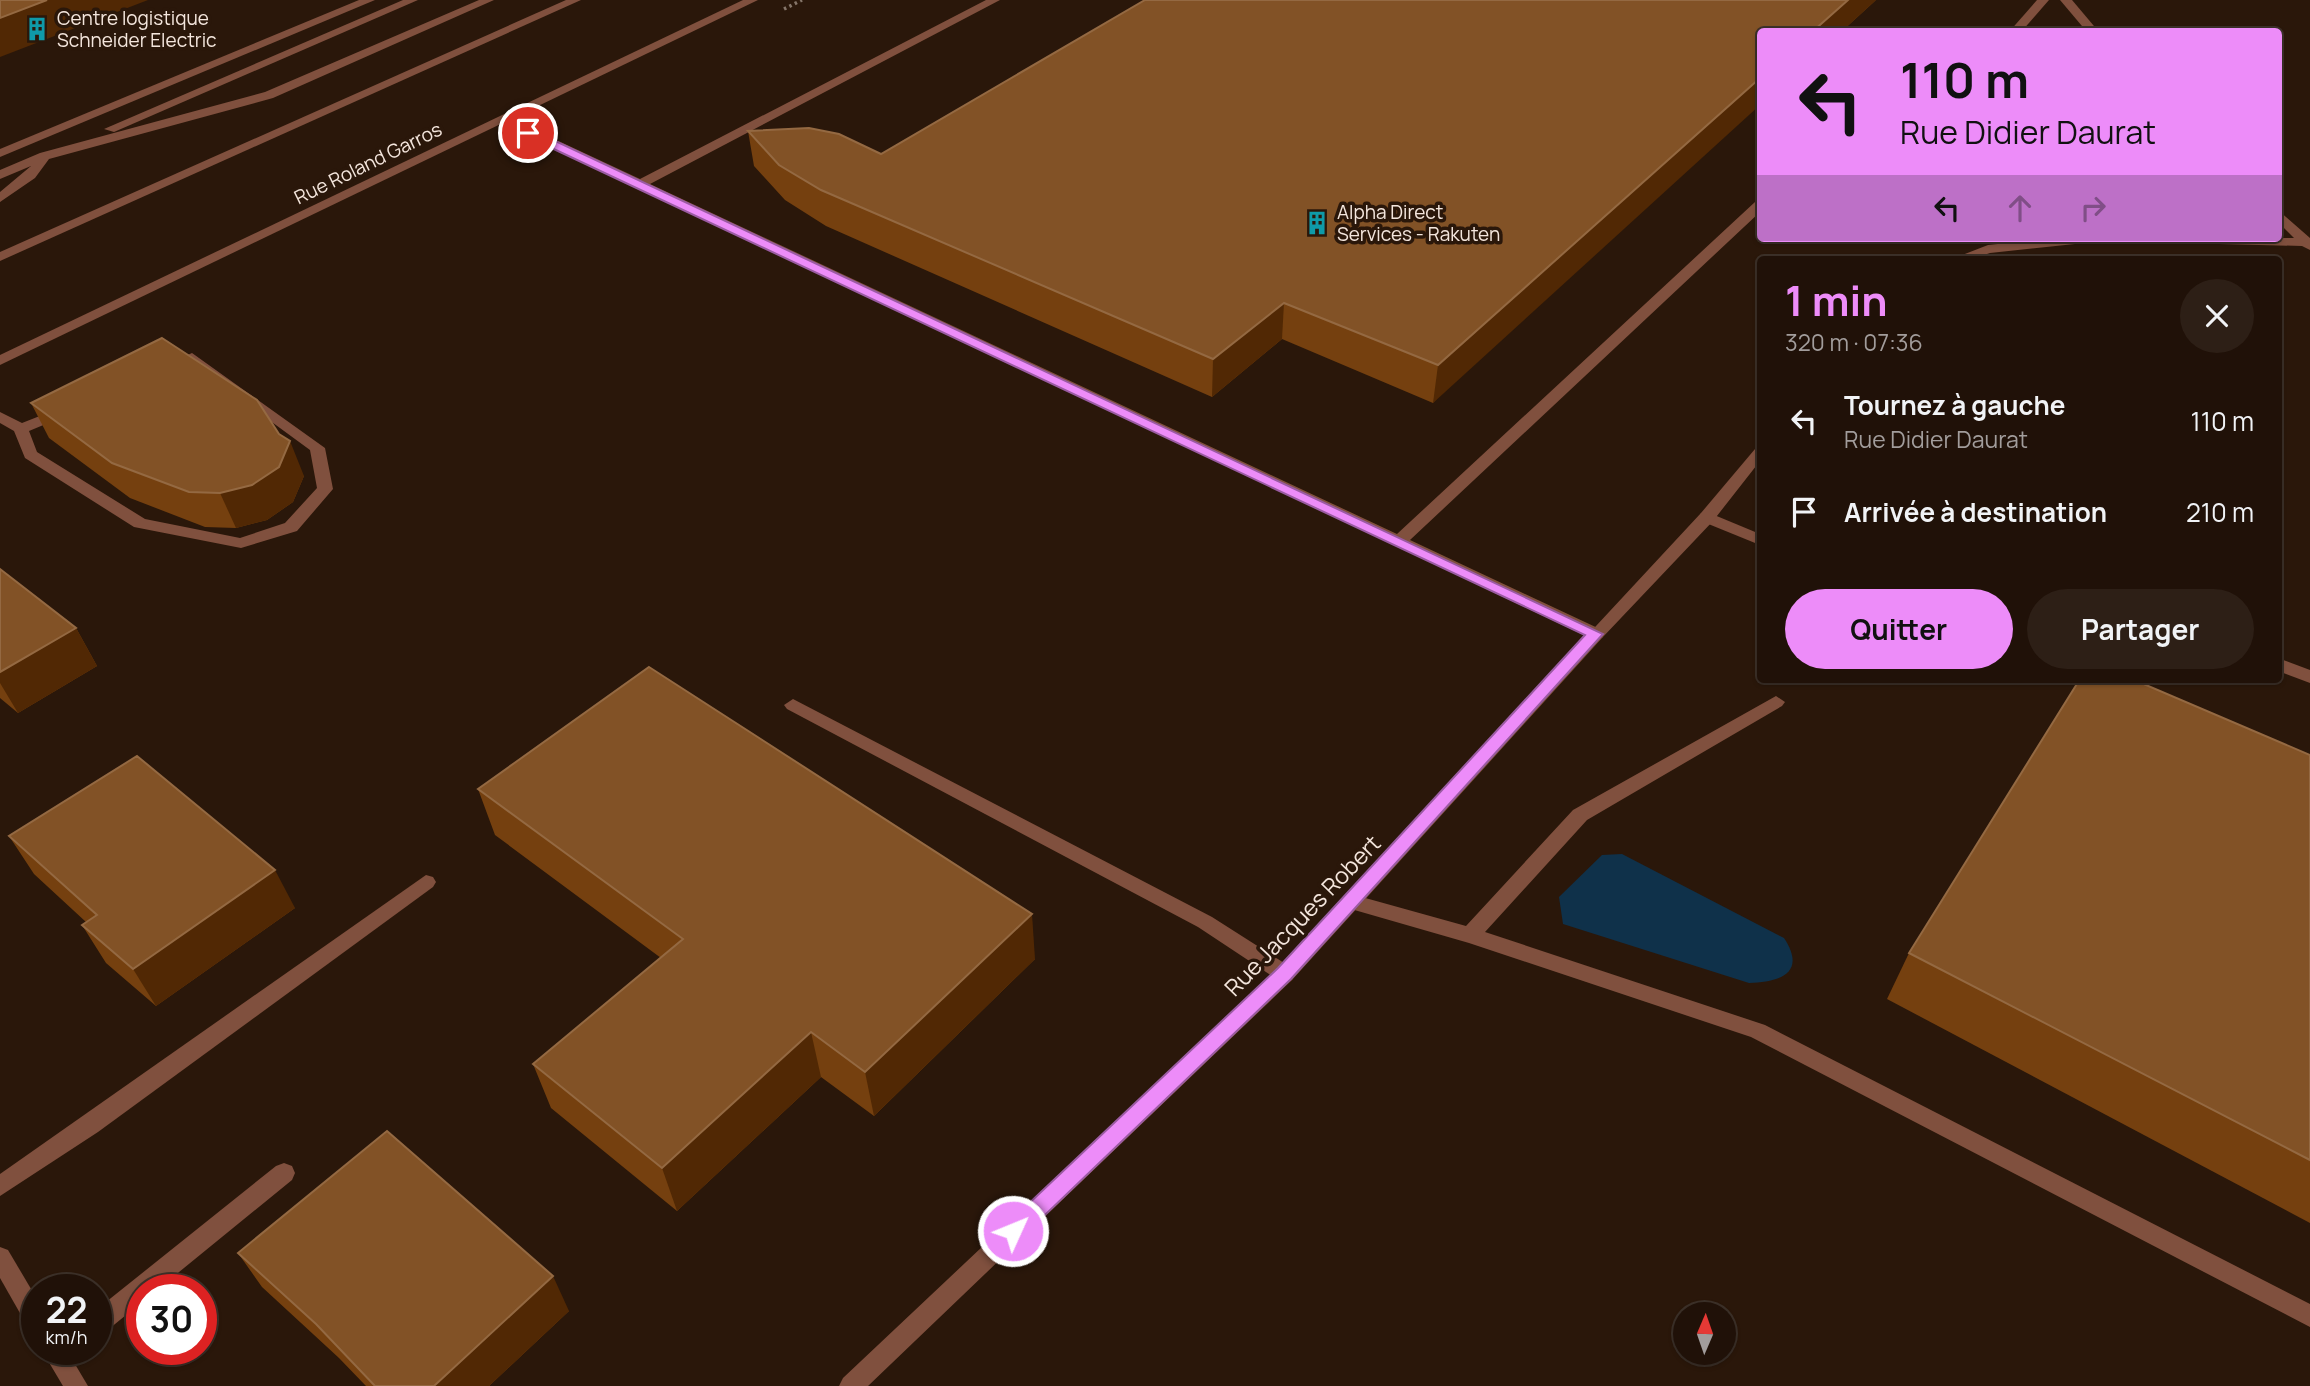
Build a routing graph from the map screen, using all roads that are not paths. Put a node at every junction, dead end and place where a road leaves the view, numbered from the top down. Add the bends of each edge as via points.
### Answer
1 (369, 0) edge
2 (412, 0) edge
3 (488, 0) edge
4 (575, 0) edge
5 (752, 0) edge
6 (994, 0) edge
7 (2043, 0) edge
8 (2066, 0) edge
9 (2018, 28) edge
10 (2090, 28) edge
11 (503, 120) junction
12 (0, 153) edge
13 (44, 156) junction
14 (0, 175) edge
15 (641, 184) junction
16 (0, 198) edge
17 (1757, 208) edge
18 (2282, 219) edge
19 (2055, 242) edge
20 (2252, 242) edge
21 (2308, 244) edge
22 (1968, 256) edge
23 (0, 257) edge
24 (0, 361) edge
25 (155, 372) edge
26 (70, 409) edge
27 (0, 417) edge
28 (21, 429) junction
29 (1757, 456) edge
30 (1707, 517) junction
31 (1757, 539) edge
32 (1399, 541) junction
33 (1596, 634) junction
34 (2282, 666) edge
35 (2310, 677) edge
36 (1776, 702) dead end
37 (793, 705) dead end
38 (426, 882) dead end
39 (1351, 902) junction
40 (1471, 935) junction
41 (1285, 974) junction
42 (284, 1173) dead end
43 (0, 1186) edge
44 (0, 1257) edge
45 (21, 1293) edge
46 (112, 1312) edge
47 (2310, 1316) edge
48 (66, 1365) edge
49 (76, 1386) edge
50 (851, 1386) edge

1 - 12 street
2 - 13 street
3 - 13 street via 269,95
4 - 23 street
5 - 11 street, Rue Roland Garros
6 - 15 street
7 - 9 street
8 - 10 street
11 - 15 street
11 - 24 street, Rue Roland Garros
13 - 14 street
13 - 16 street via 31,175
15 - 32 street
17 - 32 street
18 - 21 street
19 - 22 street via 1988,249
20 - 21 street
25 - 28 street via 192,356 317,448 325,489 291,527 241,543 140,523 30,455
26 - 28 street
27 - 28 street
29 - 30 street, Rue Jacques Robert
30 - 31 street
30 - 33 street, Rue Jacques Robert
32 - 33 street
33 - 39 street, Rue Jacques Robert
34 - 35 street
36 - 40 street via 1580,815
37 - 41 street via 1205,922
38 - 43 street
39 - 40 street
39 - 41 street, Rue Jacques Robert
40 - 47 street via 1758,1031
41 - 50 street, Rue Jacques Robert
42 - 46 street
44 - 45 street
48 - 49 street

